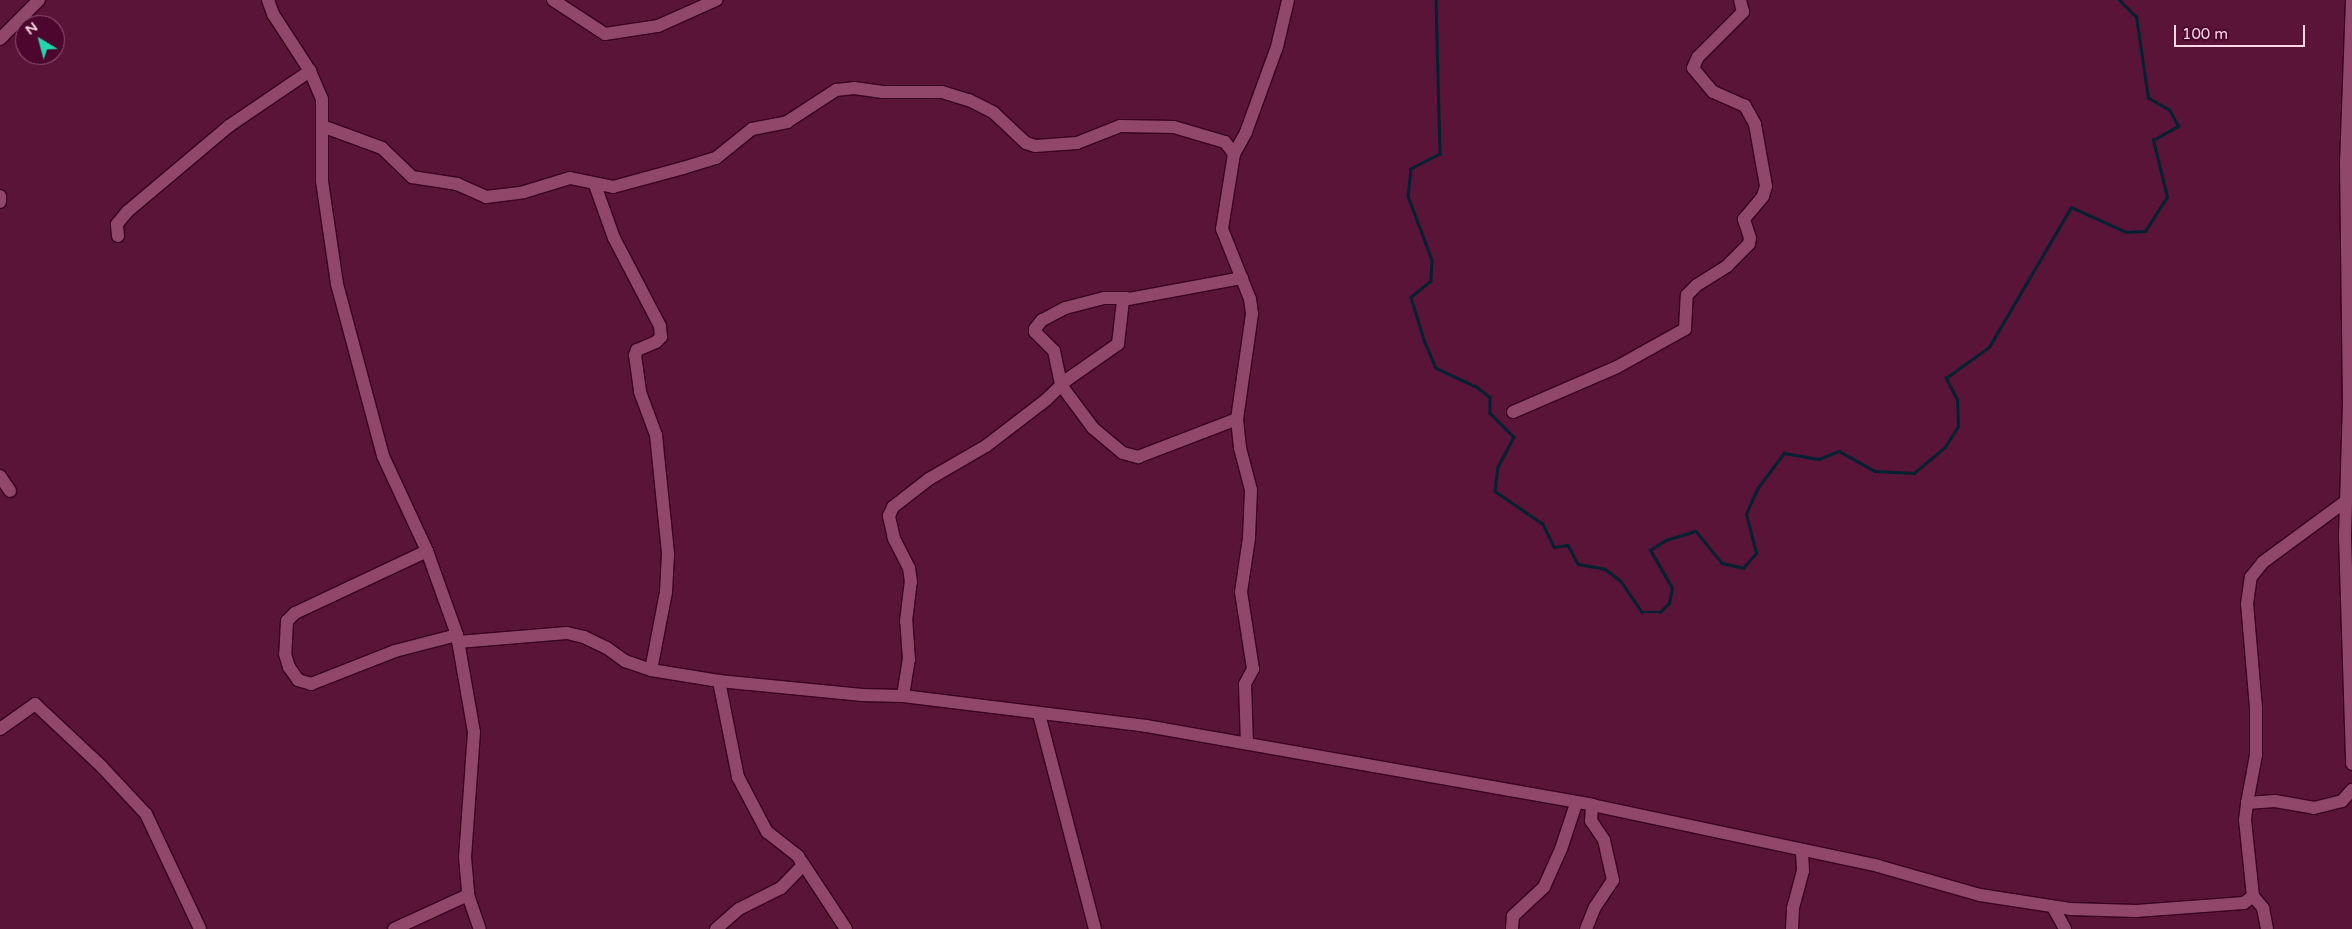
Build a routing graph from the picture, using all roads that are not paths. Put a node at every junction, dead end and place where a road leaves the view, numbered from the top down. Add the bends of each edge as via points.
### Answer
1 (39, 0) edge
2 (268, 0) edge
3 (553, 0) edge
4 (716, 0) edge
5 (1288, 0) edge
6 (1740, 0) edge
7 (2352, 0) edge
8 (2351, 13) edge
9 (0, 39) edge
10 (310, 71) junction
11 (322, 126) junction
12 (1234, 154) junction
13 (595, 184) junction
14 (0, 196) edge
15 (0, 202) edge
16 (118, 236) dead end
17 (1242, 278) junction
18 (1127, 298) junction
19 (2350, 303) edge
20 (1061, 385) junction
21 (2351, 402) edge
22 (1513, 412) dead end
23 (1237, 419) junction
24 (0, 476) edge
25 (10, 491) dead end
26 (2346, 501) junction
27 (427, 551) junction
28 (2350, 594) edge
29 (457, 639) junction
30 (651, 670) junction
31 (719, 681) junction
32 (903, 696) junction
33 (2351, 700) edge
34 (1039, 714) junction
35 (0, 729) edge
36 (1248, 743) junction
37 (2352, 764) edge
38 (2352, 790) edge
39 (2247, 803) junction
40 (1576, 804) junction
41 (1592, 806) junction
42 (1802, 852) junction
43 (802, 862) junction
44 (468, 895) junction
45 (2254, 896) junction
46 (2053, 907) junction
47 (200, 929) edge
48 (394, 929) edge
49 (480, 929) edge
50 (716, 929) edge
51 (846, 929) edge
52 (1094, 929) edge
53 (1512, 929) edge
54 (1586, 929) edge
55 (1792, 929) edge
56 (2065, 929) edge
57 (2267, 929) edge

1 - 9 street
2 - 10 street via 273,14
3 - 4 street via 605,34 658,26
5 - 12 street via 1277,47 1246,132
6 - 22 street via 1743,12 1698,57 1693,68 1713,92 1745,106 1755,124 1766,186 1763,196 1744,218 1749,244 1727,266 1687,295 1685,330 1617,367
7 - 8 street
8 - 19 street via 2346,160
10 - 11 street via 322,99
10 - 16 street via 229,126 128,211 117,224
11 - 13 street via 382,148 412,177 457,184 486,197 524,192 570,178
11 - 27 street via 322,181 337,284 383,456
12 - 13 street via 1225,142 1174,127 1113,127 1077,143 1035,146 1026,143 994,114 969,100 942,92 883,92 854,88 836,90 787,122 752,129 716,158 613,187
12 - 17 street via 1222,229
13 - 30 street via 614,238 660,326 661,336 656,342 637,350 635,355 640,392 656,435 668,554 666,592
14 - 15 street
17 - 18 street
17 - 23 street via 1252,314 1237,398
18 - 20 street via 1121,303 1122,326 1118,344
18 - 20 street via 1104,298 1065,308 1042,320 1035,329 1054,351
19 - 21 street
20 - 23 street via 1093,428 1130,457 1148,454
20 - 32 street via 986,446 929,479 892,507 889,516 894,538 909,568 911,582 906,621 909,660
21 - 26 street
23 - 36 street via 1240,448 1251,490 1249,538 1241,592 1253,668 1246,684
24 - 25 street
26 - 28 street
26 - 39 street via 2263,562 2251,577 2247,604 2256,708 2256,755
27 - 29 street
27 - 29 street via 295,613 287,621 285,654 289,667 298,680 311,684 395,651
28 - 33 street
29 - 30 street via 567,633 592,641 625,661
29 - 44 street via 474,732 466,823
30 - 31 street
31 - 32 street
31 - 43 street via 738,777 767,832
32 - 34 street
33 - 37 street
34 - 36 street via 1146,726
34 - 52 street
35 - 47 street via 35,704 102,767 146,814
36 - 40 street
38 - 39 street via 2342,801 2314,808 2275,801
39 - 45 street via 2244,820
40 - 41 street
40 - 53 street via 1544,887 1513,916
41 - 42 street
41 - 54 street via 1591,821 1604,840 1613,880 1595,906
42 - 46 street via 1878,866 1980,895
42 - 55 street via 1803,871 1793,908
43 - 50 street via 801,869 781,888 739,909
43 - 51 street
44 - 48 street
44 - 49 street
45 - 46 street via 2233,905 2136,911
45 - 57 street via 2263,908
46 - 56 street

